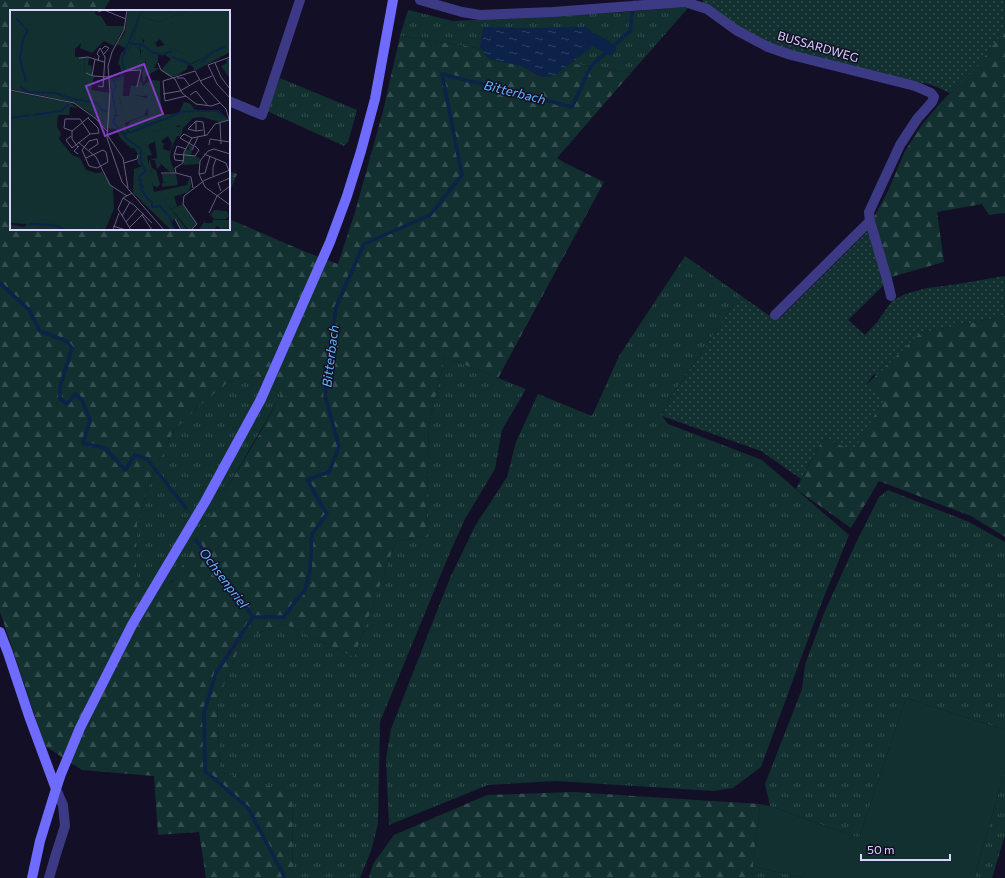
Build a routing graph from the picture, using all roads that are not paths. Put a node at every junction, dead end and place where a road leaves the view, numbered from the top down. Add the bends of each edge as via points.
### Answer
1 (300, 0) edge
2 (393, 0) edge
3 (420, 0) edge
4 (230, 101) edge
5 (870, 221) junction
6 (891, 296) dead end
7 (775, 315) dead end
8 (0, 632) edge
9 (56, 789) junction
10 (32, 878) edge
11 (49, 878) edge

1 - 4 street via 262,115
2 - 9 main road via 375,99 347,196 328,247 261,399 205,502 132,625 84,719
3 - 5 street, BUSSARDWEG via 480,15 685,2 707,9 736,30 768,47 915,86 931,93 934,97 932,102 916,119 900,145 869,212
5 - 6 street
5 - 7 street
8 - 9 main road
9 - 10 main road
9 - 11 street via 63,805 65,826

